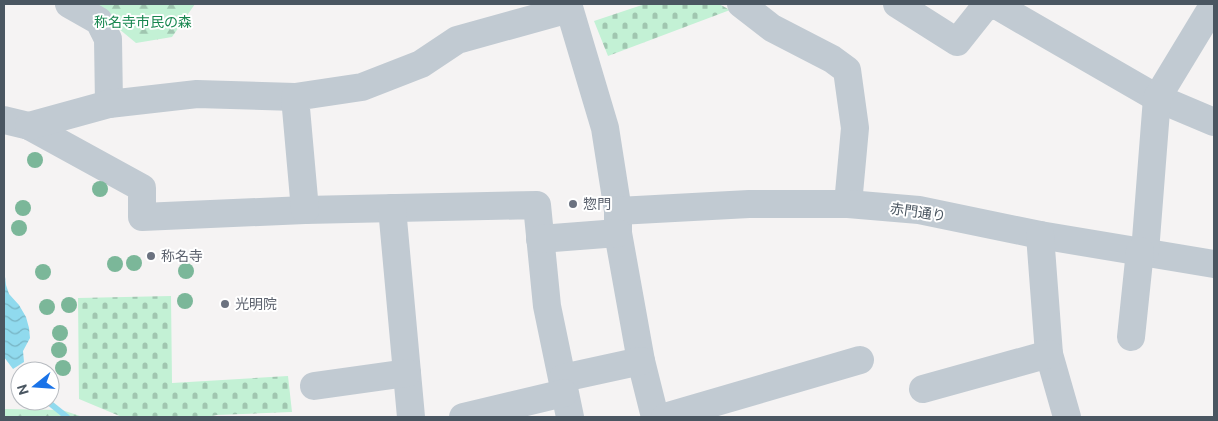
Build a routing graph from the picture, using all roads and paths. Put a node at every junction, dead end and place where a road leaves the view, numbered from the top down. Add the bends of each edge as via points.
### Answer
1 (69, 4) edge
2 (741, 4) edge
3 (897, 4) edge
4 (997, 4) edge
5 (1214, 4) edge
6 (569, 6) edge
7 (296, 97) junction
8 (1157, 98) junction
9 (109, 104) junction
10 (1214, 122) edge
11 (16, 123) edge
12 (848, 204) junction
13 (392, 208) junction
14 (305, 210) junction
15 (618, 222) junction
16 (1040, 235) junction
17 (540, 239) junction
18 (1143, 251) junction
19 (1214, 264) edge
20 (1132, 337) dead end
21 (1049, 354) junction
22 (860, 360) dead end
23 (641, 361) junction
24 (408, 373) junction
25 (314, 386) dead end
26 (923, 389) dead end
27 (566, 396) edge
28 (411, 417) edge
29 (463, 417) edge
30 (655, 417) edge
31 (665, 417) edge
32 (1067, 417) edge

1 - 9 street via 99,21 108,39
2 - 12 street via 772,28 847,70 855,128
3 - 4 street via 957,42 984,8
4 - 8 street
5 - 8 street
6 - 7 street via 457,40 421,64 362,86
6 - 15 street via 605,128
7 - 9 street via 197,94
7 - 14 street
8 - 10 street
8 - 18 street
9 - 11 street
11 - 14 street via 142,188 142,217
12 - 15 street, 赤門通り via 749,204
12 - 16 street, 赤門通り via 919,210
13 - 14 street
13 - 17 street via 537,205
13 - 24 street
15 - 17 street, 赤門通り
15 - 23 street
16 - 18 street, 赤門通り
16 - 21 street
17 - 27 street via 547,306
18 - 19 street, 赤門通り
18 - 20 street
21 - 26 street
21 - 32 street
22 - 31 street
23 - 27 street
23 - 30 street
24 - 25 street
24 - 28 street
27 - 29 street

